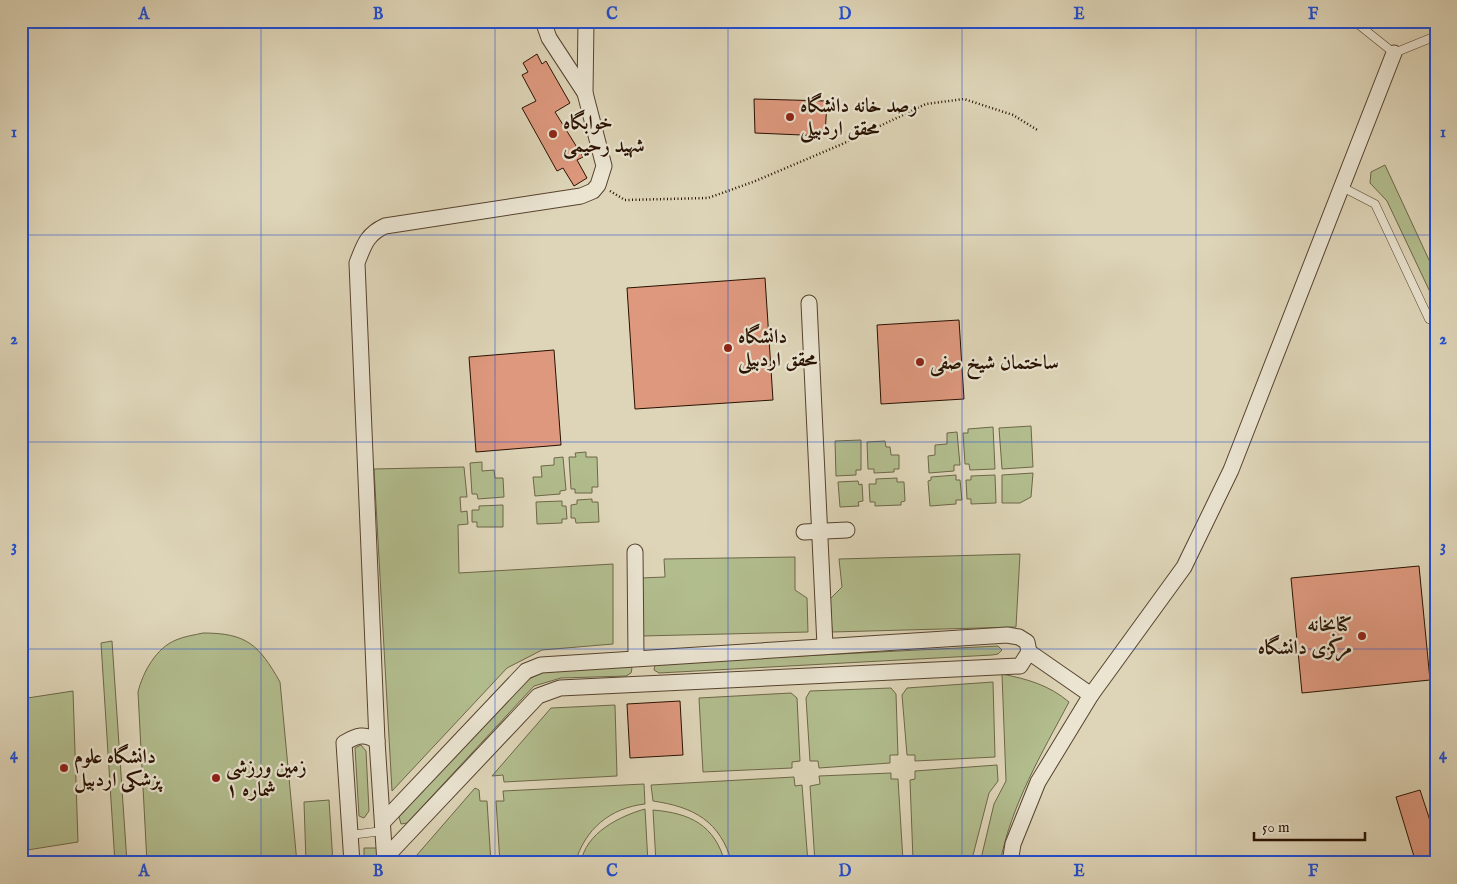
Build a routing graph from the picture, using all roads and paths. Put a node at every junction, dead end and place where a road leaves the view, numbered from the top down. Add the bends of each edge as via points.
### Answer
1 (543, 21) edge
2 (586, 21) edge
3 (1354, 21) edge
4 (1436, 36) edge
5 (1394, 53) junction
6 (585, 93) junction
7 (1039, 131) dead end
8 (598, 185) junction
9 (1342, 187) junction
10 (809, 303) dead end
11 (1436, 316) edge
12 (847, 530) dead end
13 (804, 532) dead end
14 (820, 532) junction
15 (635, 552) dead end
16 (825, 646) junction
17 (1029, 652) junction
18 (636, 657) junction
19 (1092, 695) junction
20 (378, 741) junction
21 (383, 826) junction
22 (350, 834) junction
23 (385, 860) edge
24 (352, 863) edge
25 (1010, 863) edge

1 - 6 street via 549,38
2 - 6 street
3 - 5 lane
4 - 5 lane
5 - 9 street
6 - 8 street via 604,166
7 - 8 path via 1013,115 964,99 926,104 840,145 708,198 626,200
8 - 20 street via 581,196 385,226 373,231 365,240 358,263
9 - 11 lane via 1375,204 1429,319
9 - 19 street via 1231,470 1184,567
10 - 14 street
12 - 14 street
13 - 14 street
14 - 16 street
15 - 18 street
16 - 17 street via 1007,635 1027,642
16 - 18 street
17 - 19 street
17 - 23 street via 1020,666 548,690 538,696
18 - 21 street via 555,662 526,671
19 - 25 street via 1038,782
20 - 21 street
20 - 22 street via 368,735 355,736 344,743
21 - 22 lane
21 - 23 street
22 - 24 street

